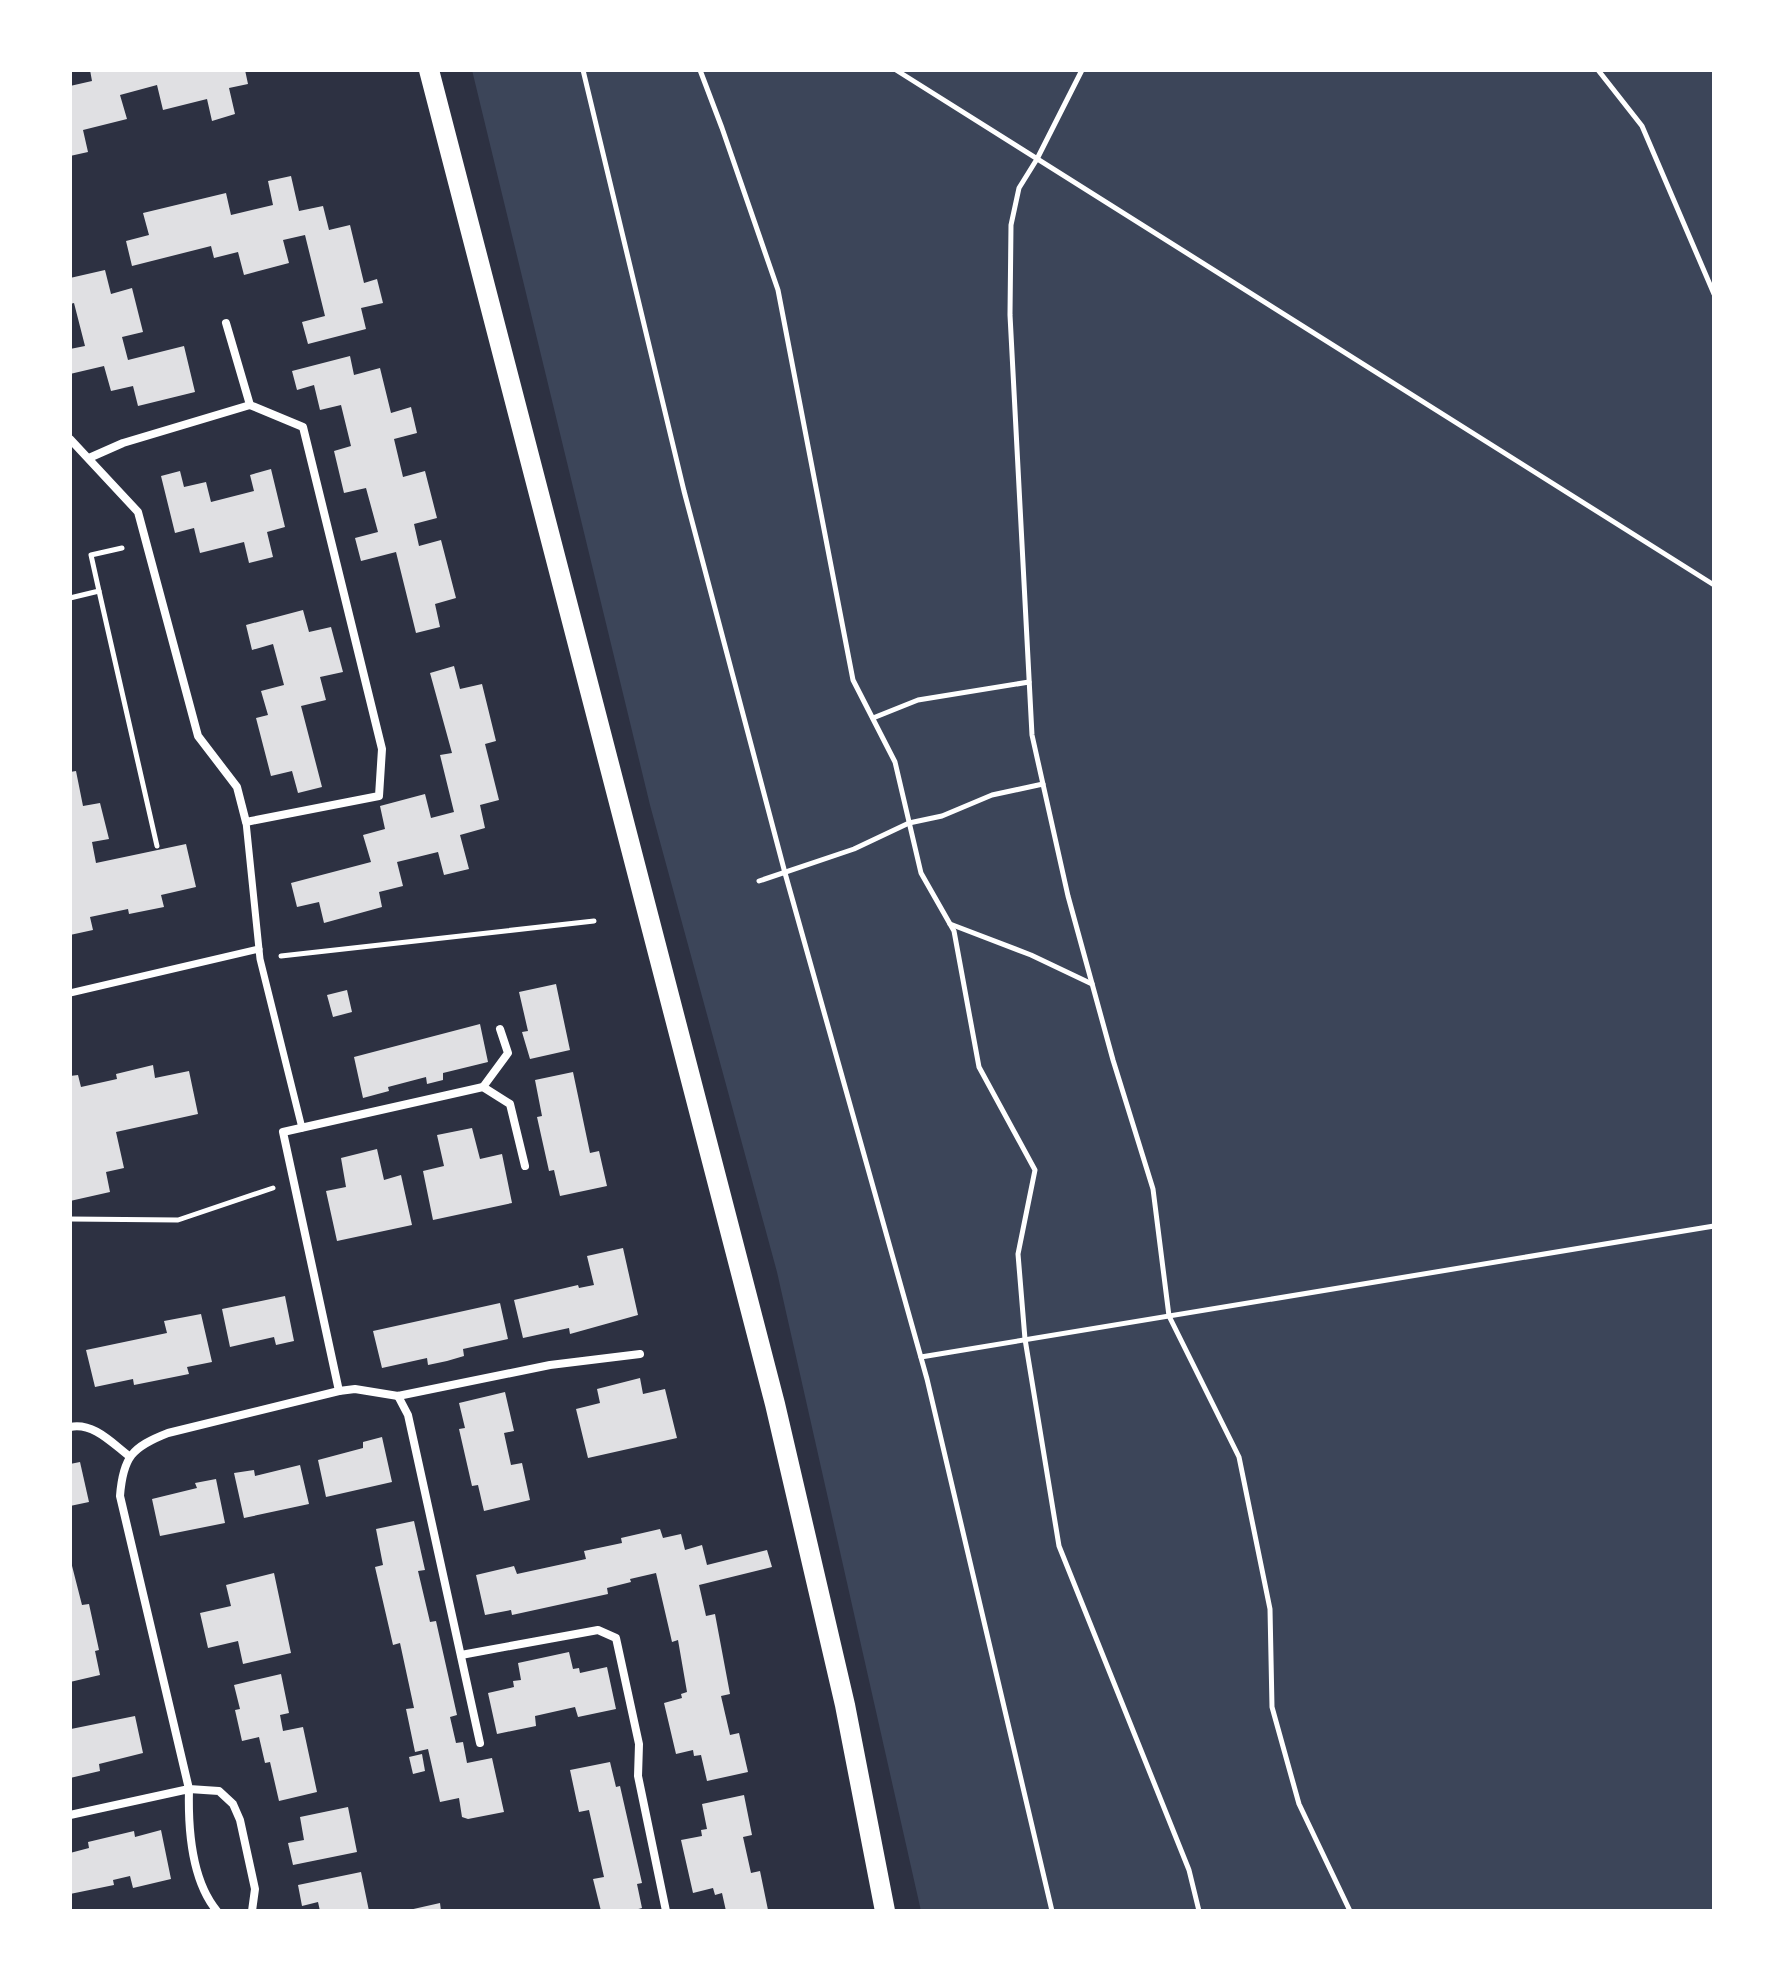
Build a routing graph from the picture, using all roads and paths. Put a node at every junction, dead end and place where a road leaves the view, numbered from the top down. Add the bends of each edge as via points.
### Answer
1 (429, 70) edge
2 (583, 70) edge
3 (700, 70) edge
4 (896, 70) edge
5 (1082, 70) edge
6 (1598, 70) edge
7 (1037, 159) junction
8 (1714, 294) edge
9 (226, 323) dead end
10 (250, 405) junction
11 (70, 439) edge
12 (89, 458) junction
13 (146, 543) junction
14 (1714, 585) edge
15 (99, 591) junction
16 (70, 598) edge
17 (1029, 682) junction
18 (873, 718) junction
19 (1043, 784) junction
20 (246, 822) junction
21 (909, 823) junction
22 (157, 846) dead end
23 (785, 873) junction
24 (759, 881) dead end
25 (594, 921) dead end
26 (949, 924) junction
27 (259, 949) junction
28 (260, 959) junction
29 (1092, 985) junction
30 (70, 993) edge
31 (500, 1029) dead end
32 (483, 1087) junction
33 (302, 1128) junction
34 (525, 1166) dead end
35 (292, 1181) junction
36 (70, 1219) edge
37 (1714, 1226) edge
38 (1169, 1316) junction
39 (1025, 1339) junction
40 (640, 1354) dead end
41 (921, 1357) junction
42 (339, 1391) junction
43 (398, 1396) junction
44 (70, 1427) edge
45 (129, 1456) junction
46 (461, 1655) junction
47 (480, 1743) dead end
48 (189, 1789) junction
49 (70, 1815) edge
50 (217, 1911) edge
51 (252, 1911) edge
52 (666, 1911) edge
53 (885, 1911) edge
54 (1052, 1911) edge
55 (1199, 1911) edge
56 (1350, 1911) edge

1 - 53 main road via 775,1404 845,1705
2 - 23 path via 684,491
3 - 18 path via 778,290 853,680
4 - 7 path
5 - 7 path
6 - 8 path via 1642,126
7 - 14 path
7 - 17 path via 1019,188 1011,225 1010,315
9 - 10 street
10 - 12 street
10 - 20 street via 303,427 382,749 379,796
11 - 12 street
12 - 13 street via 138,512
13 - 15 path via 91,555
13 - 20 street via 198,736 237,787
15 - 16 path
15 - 22 path
17 - 18 path via 918,700
17 - 19 path via 1032,735
18 - 21 path via 895,762
19 - 21 path
19 - 29 path
20 - 27 street
21 - 23 path
21 - 26 path via 921,873
23 - 24 path
23 - 41 path
25 - 28 path
26 - 29 path
26 - 39 path via 979,1067 1035,1170 1018,1254
27 - 28 street
27 - 30 street
28 - 33 street
29 - 38 path via 1153,1189
31 - 32 street via 508,1053
32 - 33 street
32 - 34 street via 510,1104
33 - 35 street via 283,1132
35 - 36 path via 178,1220
35 - 42 street
37 - 38 path
38 - 39 path
38 - 56 path via 1239,1457 1270,1609 1272,1707 1299,1804
39 - 41 path
39 - 55 path via 1059,1546 1189,1870
40 - 43 street via 550,1365
41 - 54 path
42 - 43 street
42 - 45 street via 168,1433
43 - 46 street via 408,1415
44 - 45 street via 94,1429
45 - 48 street via 120,1496
46 - 47 street
46 - 52 street via 598,1630 616,1638
48 - 49 street
48 - 50 street via 188,1818 199,1875
48 - 51 street via 219,1791 233,1804 255,1889

